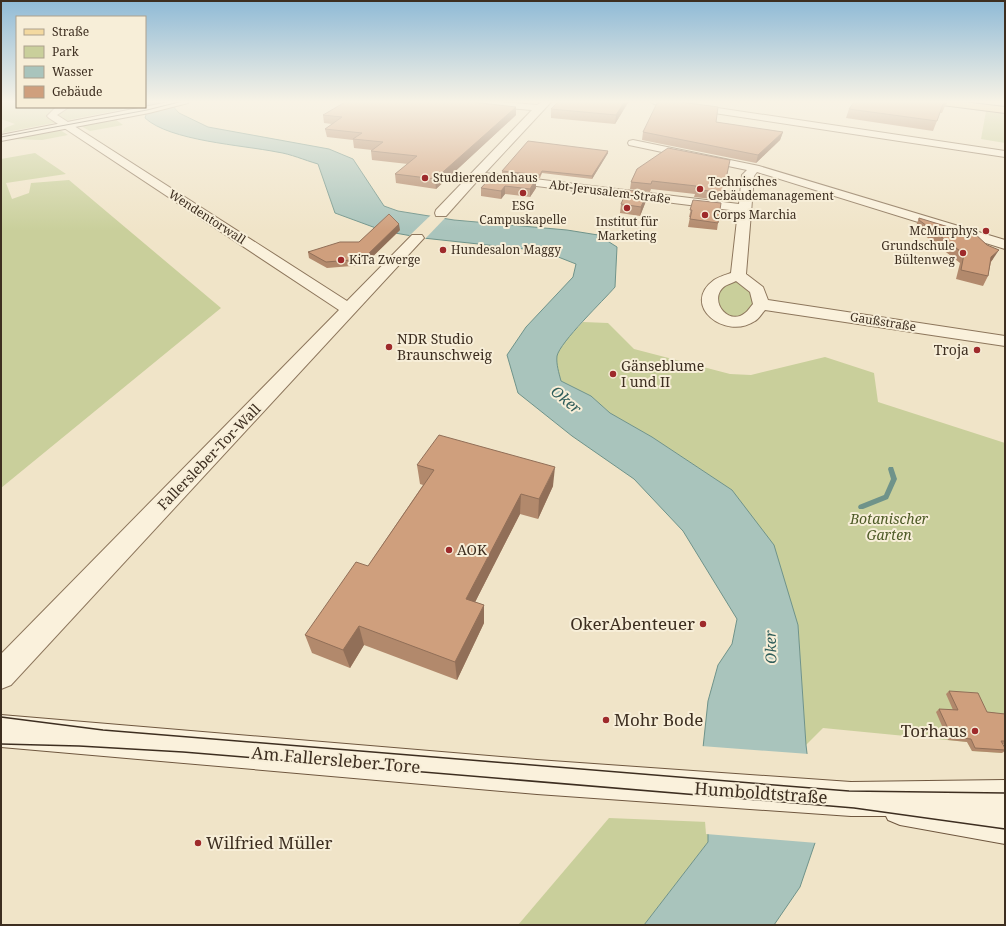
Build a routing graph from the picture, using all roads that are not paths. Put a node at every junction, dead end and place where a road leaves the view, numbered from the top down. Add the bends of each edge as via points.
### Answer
1 (95, 144) edge
2 (506, 144) edge
3 (639, 144) edge
4 (940, 144) edge
5 (1005, 154) edge
6 (755, 168) junction
7 (477, 175) junction
8 (743, 208) junction
9 (441, 213) dead end
10 (417, 238) dead end
11 (1005, 245) edge
12 (738, 275) junction
13 (761, 304) junction
14 (350, 310) junction
15 (1005, 341) edge
16 (1, 675) edge
17 (1, 731) edge
18 (671, 787) joint
19 (1005, 797) edge
20 (852, 799) junction
21 (1005, 826) edge

1 - 14 street, Wendentorwall
2 - 7 street
3 - 6 street
4 - 5 street
6 - 8 street via 748,175
6 - 11 street
7 - 8 street, Abt-Jerusalem-Straße
7 - 9 street
8 - 12 street
10 - 14 street, Fallersleber-Tor-Wall
12 - 13 street via 757,290
12 - 13 street via 723,280 712,288 710,303 715,314 728,322 740,323 753,316
13 - 15 street, Gaußstraße
14 - 16 street, Fallersleber-Tor-Wall
17 - 18 street, Am Fallersleber Tore
18 - 20 street, Humboldtstraße
19 - 20 street, Humboldtstraße
20 - 21 street, Humboldtstraße

